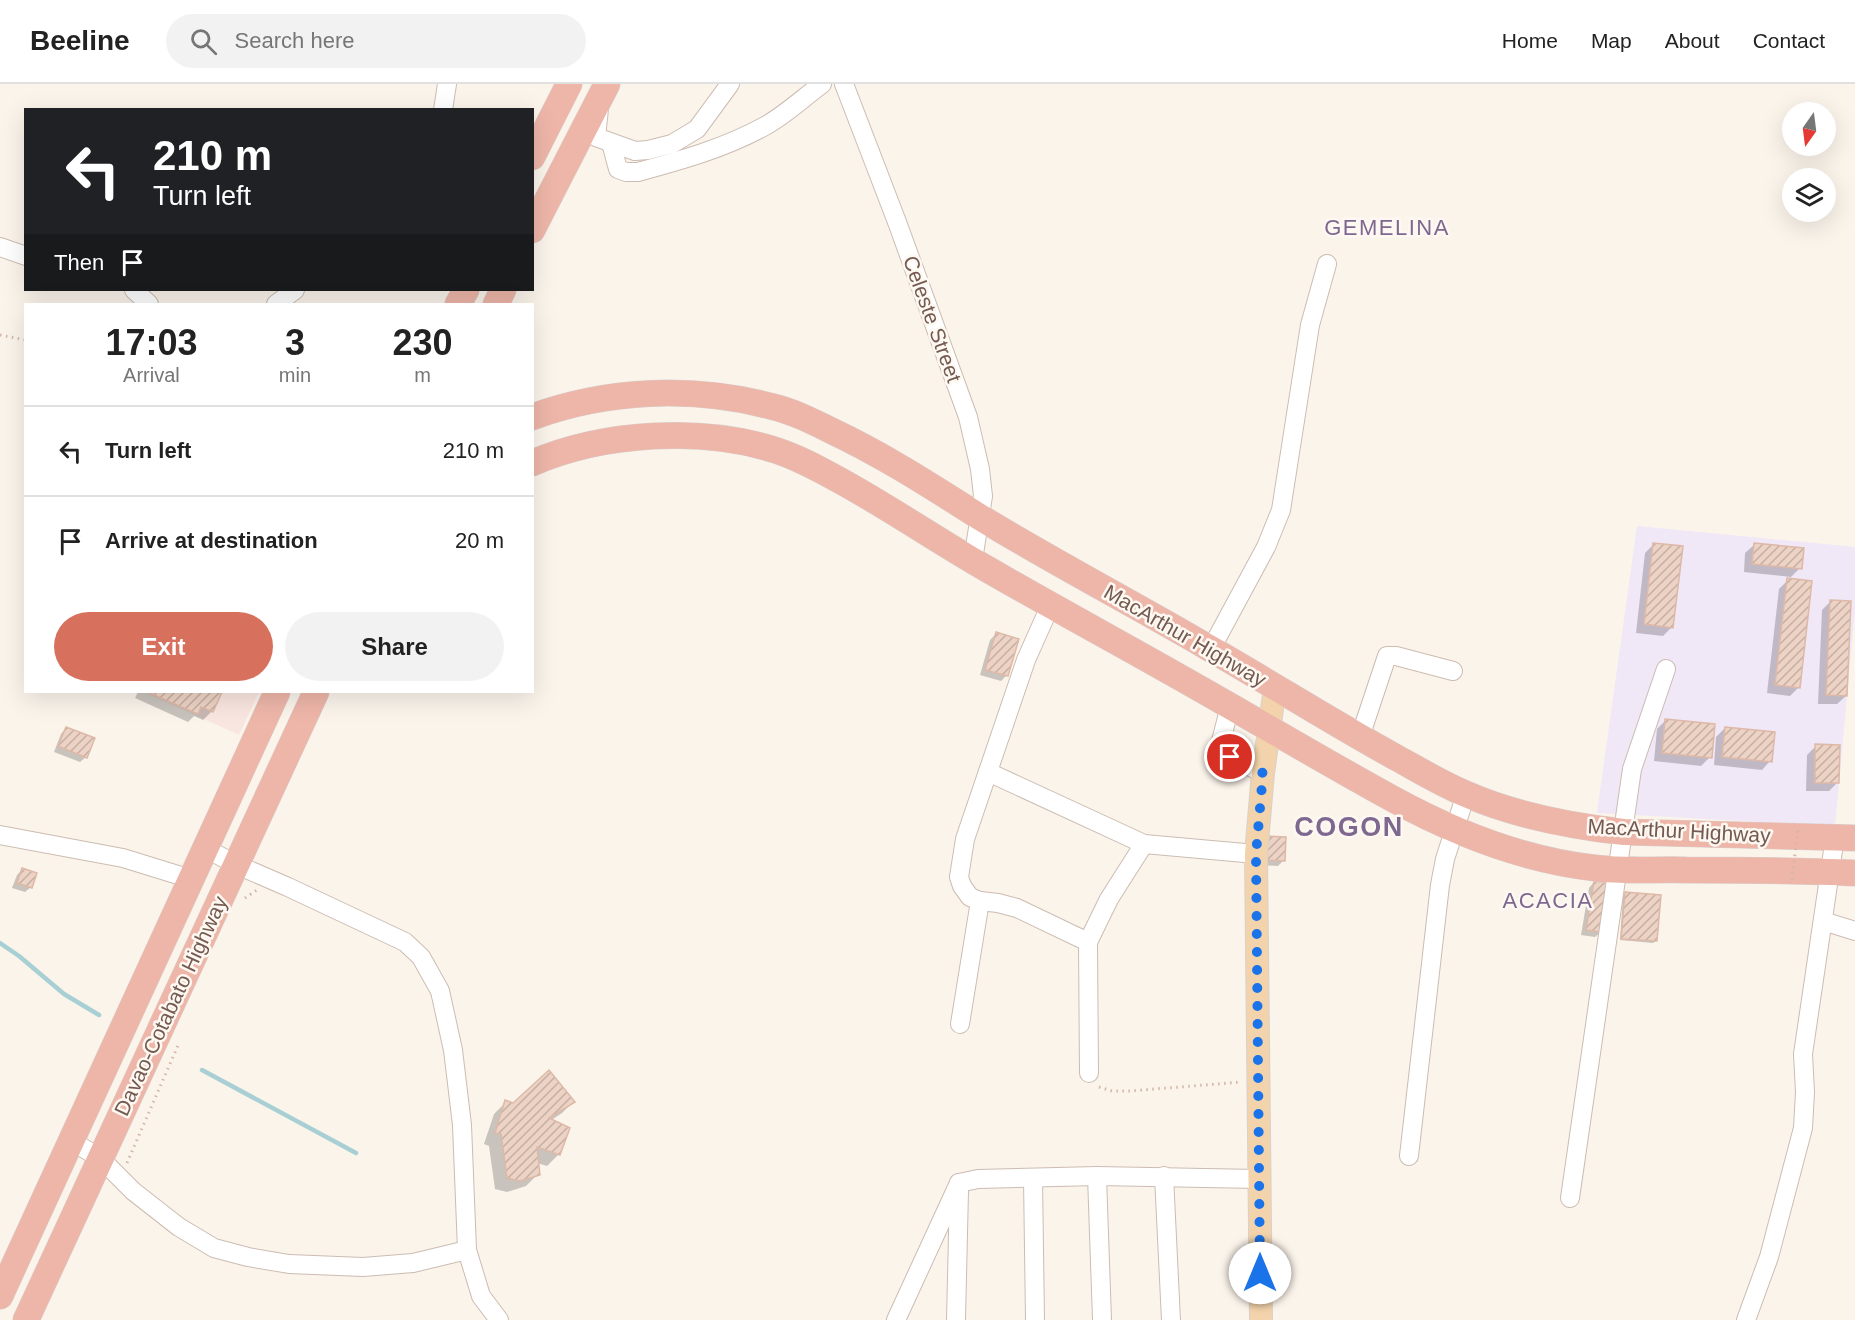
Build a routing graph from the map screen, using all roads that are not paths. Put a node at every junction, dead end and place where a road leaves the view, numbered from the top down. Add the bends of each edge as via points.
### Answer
1 (447, 84) edge
2 (569, 84) edge
3 (730, 84) edge
4 (822, 84) edge
5 (844, 84) edge
6 (604, 90) edge
7 (443, 108) edge
8 (611, 143) junction
9 (534, 153) edge
10 (534, 226) edge
11 (0, 247) edge
12 (24, 255) edge
13 (1327, 264) dead end
14 (135, 291) edge
15 (295, 291) edge
16 (148, 303) edge
17 (278, 303) edge
18 (534, 416) edge
19 (534, 461) edge
20 (981, 517) junction
21 (973, 560) junction
22 (1050, 606) junction
23 (1211, 649) junction
24 (1666, 669) dead end
25 (1453, 671) dead end
26 (1275, 688) junction
27 (277, 693) edge
28 (316, 693) edge
29 (1230, 706) junction
30 (1269, 729) junction
31 (1360, 737) junction
32 (988, 772) junction
33 (1263, 773) junction
34 (1466, 794) junction
35 (1454, 830) junction
36 (1624, 832) junction
37 (0, 835) edge
38 (1845, 837) edge
39 (1144, 844) junction
40 (206, 848) junction
41 (1256, 854) junction
42 (235, 864) junction
43 (1619, 870) junction
44 (1843, 872) edge
45 (191, 879) junction
46 (980, 901) junction
47 (1823, 921) junction
48 (1855, 930) edge
49 (1088, 942) junction
50 (960, 1024) dead end
51 (1089, 1074) road end
52 (72, 1141) junction
53 (1410, 1156) dead end
54 (101, 1159) junction
55 (1097, 1176) junction
56 (1164, 1176) junction
57 (1034, 1178) junction
58 (1259, 1179) junction
59 (959, 1183) junction
60 (1570, 1198) dead end
61 (467, 1250) junction
62 (0, 1296) edge
63 (26, 1320) edge
64 (499, 1320) edge
65 (896, 1320) edge
66 (956, 1320) edge
67 (1035, 1320) edge
68 (1102, 1320) edge
69 (1171, 1320) edge
70 (1261, 1320) edge
71 (1746, 1320) edge

1 - 7 street
2 - 9 highway
3 - 8 street via 698,129 672,144 635,151
4 - 8 street via 767,125 707,153 638,172 618,169
5 - 20 street, Celeste Street via 968,417 980,469
6 - 8 street via 596,136
6 - 10 highway
11 - 12 street
13 - 23 street via 1310,325 1281,510 1266,547
14 - 16 street
15 - 17 street
18 - 20 highway, MacArthur Highway via 580,403 644,394 706,395 773,406 848,438
19 - 21 highway, MacArthur Highway via 573,448 634,438 672,435 744,443 777,451 817,468
20 - 21 street, Celeste Street
20 - 23 highway, MacArthur Highway
21 - 22 highway, MacArthur Highway
22 - 29 highway, MacArthur Highway
22 - 32 street via 1026,660
23 - 26 highway, MacArthur Highway
24 - 36 street via 1632,769
25 - 31 street via 1387,656
26 - 30 main road
26 - 31 highway, MacArthur Highway
27 - 40 highway, Davao-Cotabato Highway
28 - 42 highway, Davao-Cotabato Highway
29 - 30 highway, MacArthur Highway
29 - 33 street via 1225,751
30 - 33 main road
30 - 35 highway, MacArthur Highway
31 - 34 highway, MacArthur Highway
32 - 39 street
32 - 46 street via 965,838 959,876 970,897
33 - 41 main road
34 - 35 street
34 - 36 highway, MacArthur Highway via 1554,821
35 - 43 highway, MacArthur Highway via 1543,858
35 - 53 street via 1440,885
36 - 38 highway, MacArthur Highway
36 - 43 street
37 - 45 street via 123,858
38 - 44 street
39 - 41 street
39 - 49 street via 1109,899
40 - 42 street
40 - 45 highway, Davao-Cotabato Highway
41 - 58 main road
42 - 54 highway, Davao-Cotabato Highway
42 - 61 street via 405,942 421,957 440,991 453,1050 462,1125
43 - 44 highway, MacArthur Highway
43 - 60 street
44 - 47 street
45 - 52 highway, Davao-Cotabato Highway
46 - 49 street via 1017,908
46 - 50 street
47 - 48 street
47 - 71 street via 1803,1054 1803,1128 1769,1257
49 - 51 street
52 - 54 street
52 - 62 highway, Davao-Cotabato Highway
54 - 61 street via 179,1227 214,1248 248,1257 289,1264 363,1267 414,1263
54 - 63 highway, Davao-Cotabato Highway
55 - 56 street
55 - 57 street
55 - 68 street
56 - 58 street
56 - 69 street
57 - 59 street
57 - 67 street
58 - 70 main road
59 - 65 street
59 - 66 street
61 - 64 street via 480,1296

